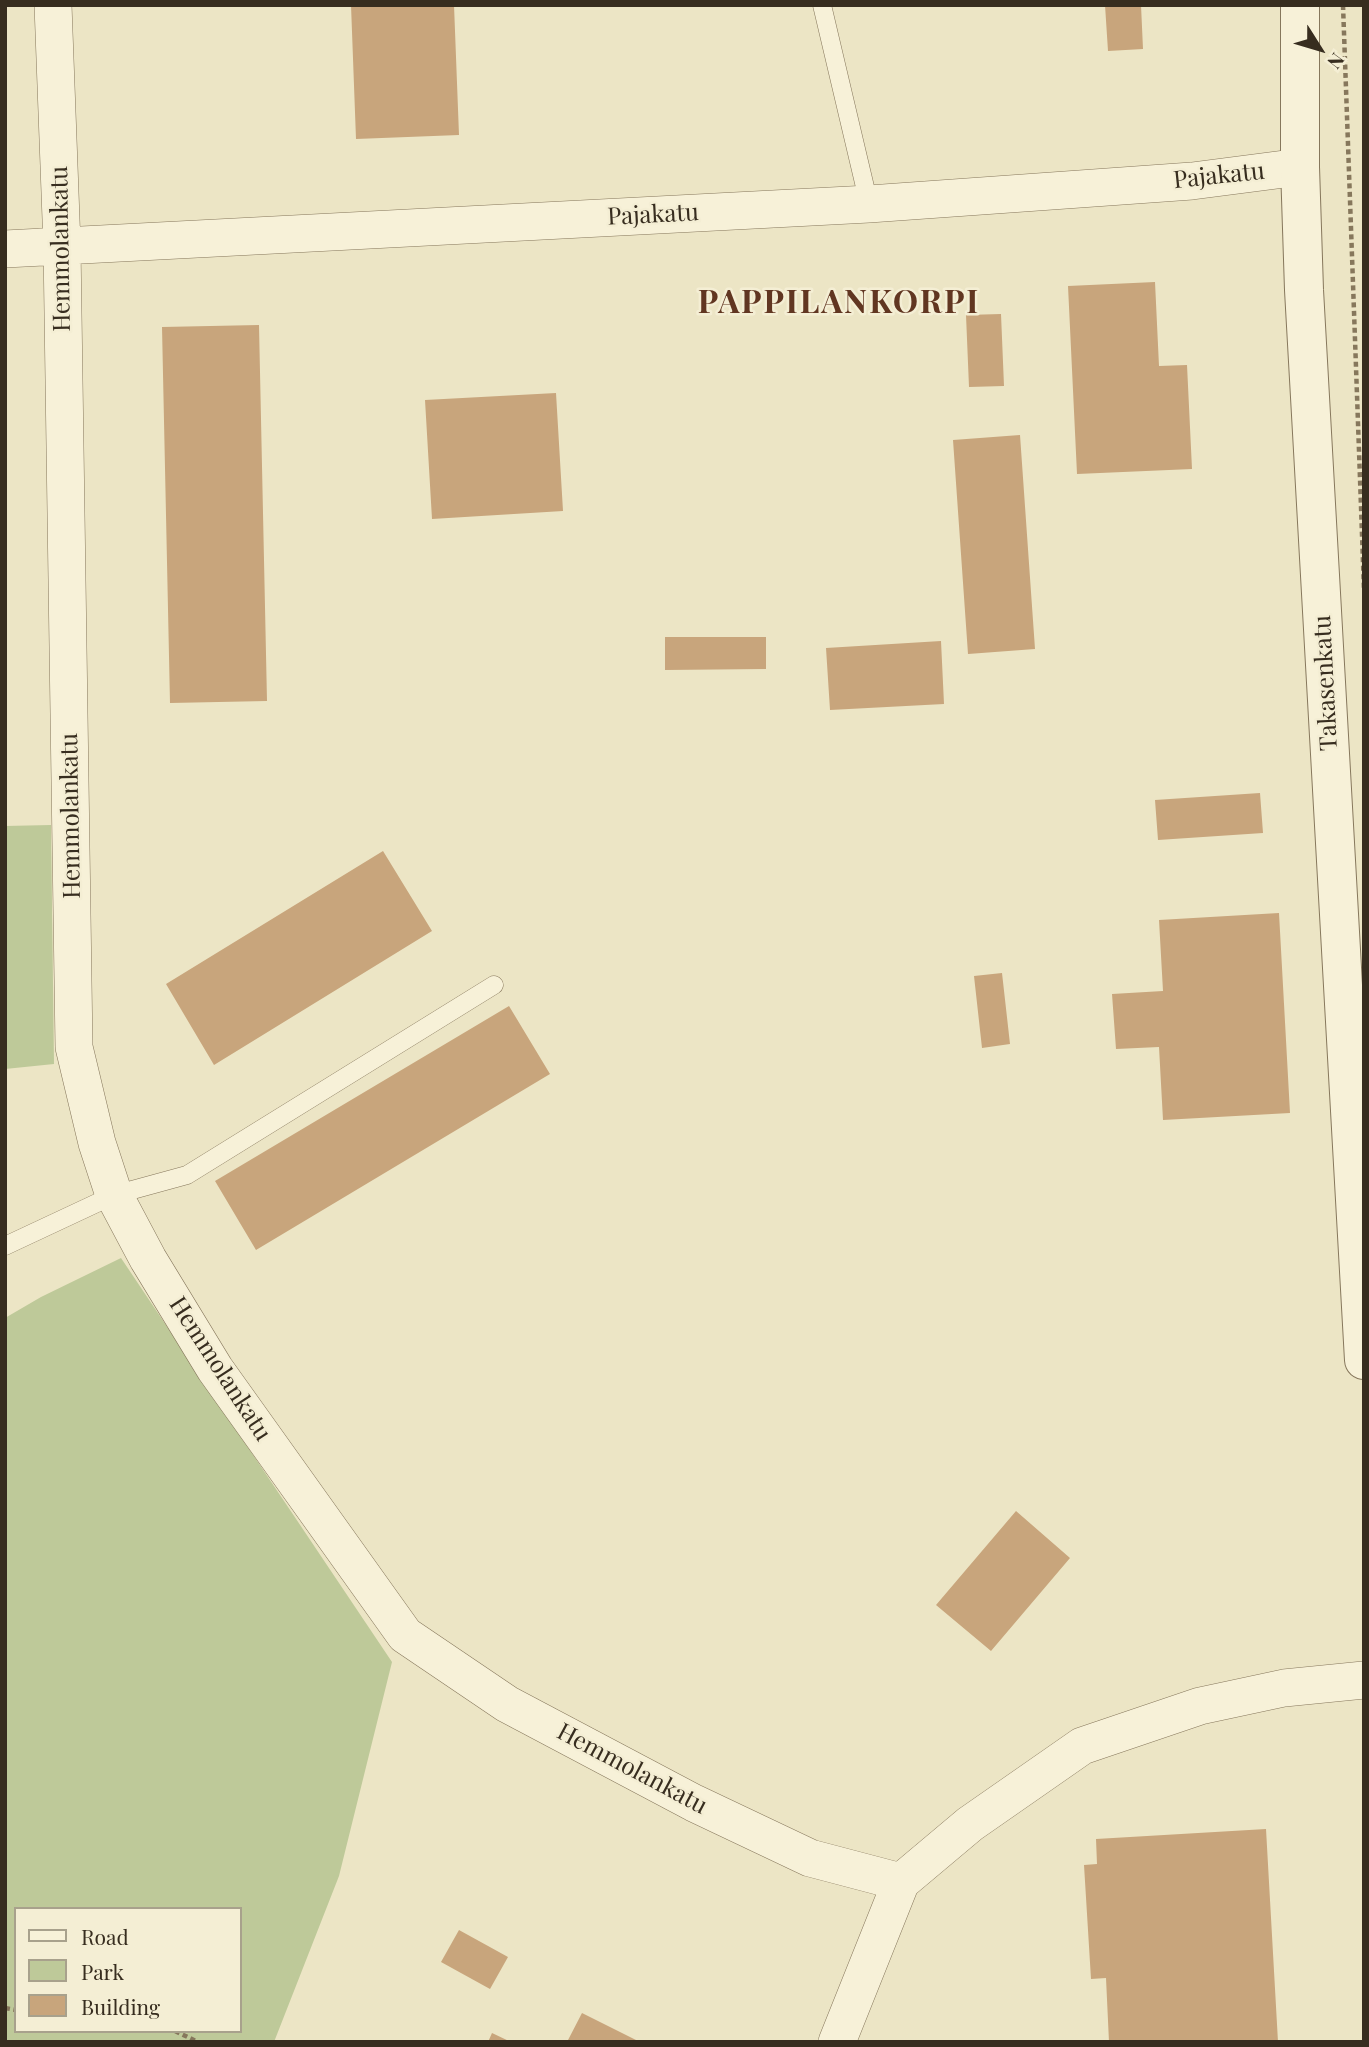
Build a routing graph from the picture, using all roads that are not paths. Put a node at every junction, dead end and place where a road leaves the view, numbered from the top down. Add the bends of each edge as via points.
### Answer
1 (53, 5) edge
2 (822, 5) edge
3 (1300, 5) edge
4 (1300, 167) junction
5 (869, 204) junction
6 (62, 246) junction
7 (5, 248) edge
8 (494, 985) dead end
9 (114, 1195) junction
10 (5, 1246) edge
11 (1364, 1360) edge
12 (1364, 1680) edge
13 (901, 1882) junction
14 (837, 2042) edge

1 - 6 street, Hemmolankatu
2 - 5 lane
3 - 4 street, Takasenkatu
4 - 5 street, Pajakatu via 1192,181
4 - 11 street, Takasenkatu
5 - 6 street, Pajakatu
6 - 7 street, Pajakatu
6 - 9 street, Hemmolankatu via 74,1047
8 - 9 lane via 187,1175
9 - 10 lane
9 - 13 street, Hemmolankatu via 215,1369 405,1635 507,1704 695,1803 810,1858
12 - 13 street via 1284,1688 1200,1706 1082,1746 970,1824
13 - 14 street

